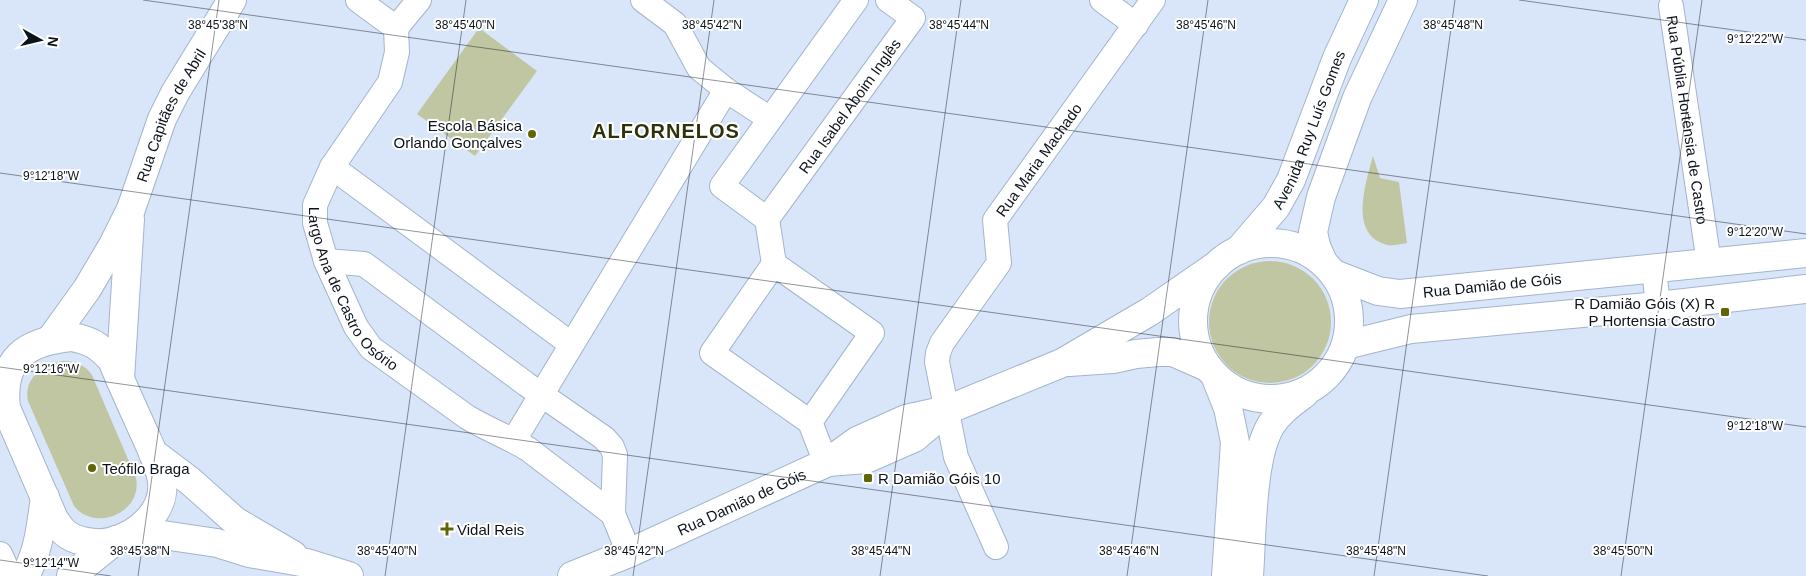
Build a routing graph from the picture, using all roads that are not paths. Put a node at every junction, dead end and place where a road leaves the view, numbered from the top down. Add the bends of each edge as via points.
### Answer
1 (232, 0) edge
2 (358, 0) edge
3 (419, 0) edge
4 (644, 0) edge
5 (856, 0) edge
6 (888, 0) edge
7 (1102, 0) edge
8 (1153, 0) edge
9 (1364, 0) edge
10 (1403, 0) edge
11 (1672, 6) dead end
12 (1136, 25) junction
13 (396, 28) junction
14 (726, 90) junction
15 (770, 119) junction
16 (332, 167) junction
17 (131, 209) junction
18 (767, 218) junction
19 (1806, 253) edge
20 (1228, 257) junction
21 (326, 262) junction
22 (1709, 263) junction
23 (774, 264) junction
24 (1328, 268) junction
25 (1654, 269) junction
26 (1806, 289) edge
27 (1658, 306) junction
28 (51, 339) junction
29 (572, 344) junction
30 (1346, 345) junction
31 (9, 358) edge
32 (1062, 363) junction
33 (1212, 373) junction
34 (120, 380) junction
35 (1310, 390) junction
36 (541, 395) junction
37 (947, 410) junction
38 (5, 418) edge
39 (810, 422) junction
40 (514, 440) junction
41 (153, 453) junction
42 (828, 462) junction
43 (45, 497) junction
44 (613, 514) junction
45 (126, 536) junction
46 (996, 547) dead end
47 (629, 553) junction
48 (0, 554) edge
49 (307, 563) junction
50 (10, 576) edge
51 (26, 576) edge
52 (71, 576) edge
53 (349, 576) edge
54 (572, 576) edge
55 (1226, 576) edge
56 (1249, 576) edge

1 - 17 street, Rua Capitães de Abril via 162,119
2 - 13 street
3 - 13 street
4 - 14 street via 675,24 699,68
5 - 15 street
6 - 18 street, Rua Isabel Aboim Inglês via 913,18
7 - 12 street
8 - 12 street, Rua Maria Machado
9 - 20 street, Avenida Ruy Luís Gomes via 1337,58 1291,180 1276,208
10 - 24 street via 1357,98 1321,198 1313,232 1316,246
11 - 22 street, Rua Públia Hortênsia de Castro
12 - 37 street, Rua Maria Machado via 995,220 999,263 938,353
13 - 16 street, Largo Ana de Castro Osório via 397,52 390,82
14 - 15 street
14 - 29 street
15 - 18 street via 722,186
16 - 21 street, Largo Ana de Castro Osório via 315,205 315,223
16 - 29 street
17 - 28 street via 96,276
17 - 34 street
18 - 23 street
19 - 22 street, Rua Damião de Góis
20 - 24 street via 1262,243 1286,244 1309,253
20 - 32 street, Rua Damião de Góis via 1149,312
20 - 33 street via 1203,282 1195,303 1193,326 1197,348
21 - 36 street via 364,264
21 - 40 street, Largo Ana de Castro Osório via 356,327 371,348 467,417
22 - 25 street, Rua Damião de Góis
23 - 39 street via 872,333
23 - 39 street via 712,353
24 - 25 street, Rua Damião de Góis via 1378,292 1400,294
24 - 30 street via 1343,290 1348,308
25 - 27 street
26 - 27 street
27 - 30 street via 1411,328
28 - 31 street
28 - 34 street via 72,337 92,342 112,360
29 - 36 street
30 - 35 street via 1332,371
31 - 38 street via 4,392
32 - 33 street, Rua Damião de Góis via 1173,352
32 - 37 street, Rua Damião de Góis
33 - 35 street via 1237,392 1261,400 1286,399
33 - 55 street via 1228,408 1235,442
34 - 41 street
35 - 56 street via 1281,412 1263,442 1255,492
36 - 40 street
36 - 44 street via 604,438 612,447 615,454
37 - 42 street, Rua Damião de Góis via 914,438 890,449 866,459
37 - 46 street, Rua Maria Machado via 956,456
38 - 43 street
39 - 42 street
40 - 44 street, Largo Ana de Castro Osório
41 - 45 street via 162,490 157,508 147,522
41 - 49 street via 235,521
42 - 47 street, Rua Damião de Góis
43 - 45 street via 54,519 64,532 98,544
43 - 51 street via 40,536
44 - 47 street
45 - 49 street via 217,543 249,553
45 - 52 street
47 - 54 street, Rua Damião de Góis
48 - 50 street
49 - 53 street

